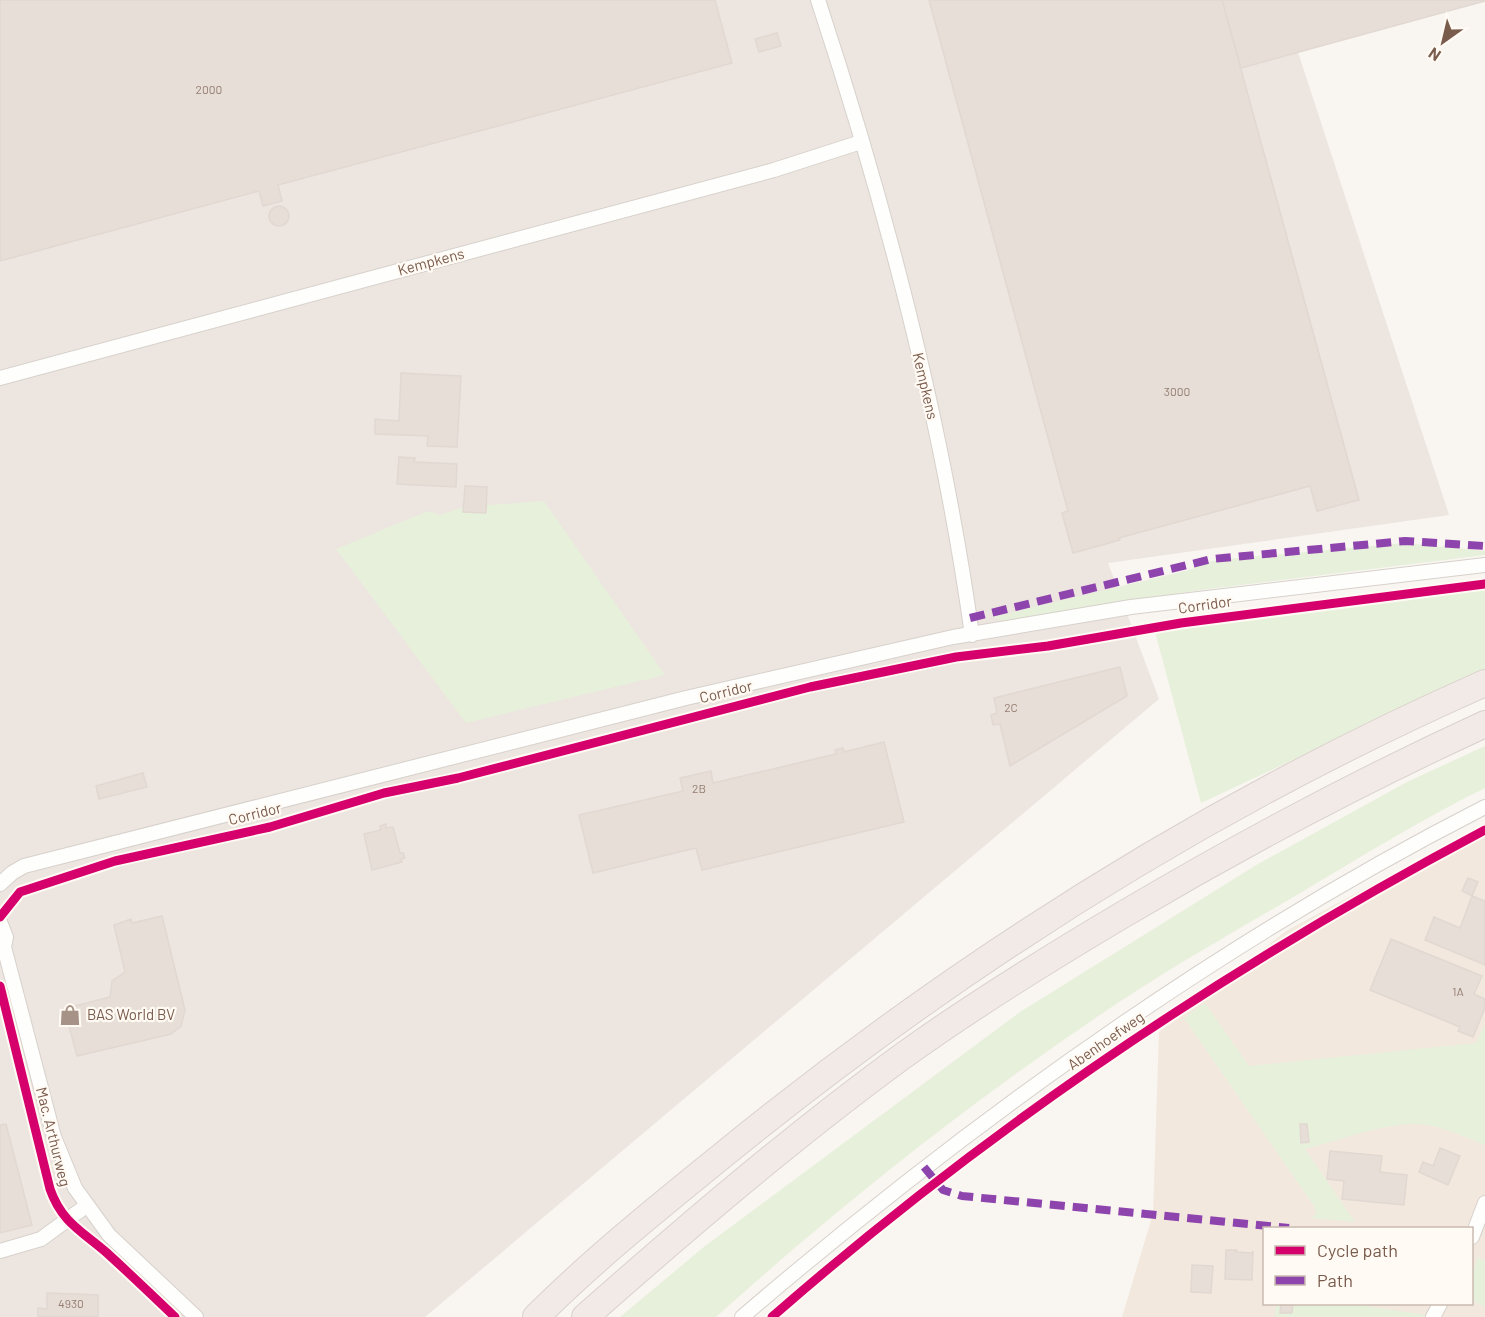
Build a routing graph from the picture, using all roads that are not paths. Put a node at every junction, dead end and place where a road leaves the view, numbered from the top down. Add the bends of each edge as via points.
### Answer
1 (818, 0) edge
2 (861, 142) junction
3 (0, 378) edge
4 (1485, 565) edge
5 (972, 635) junction
6 (1485, 683) edge
7 (1485, 724) edge
8 (1485, 807) edge
9 (0, 885) edge
10 (0, 922) edge
11 (2, 945) edge
12 (1485, 1203) edge
13 (86, 1206) junction
14 (1473, 1234) edge
15 (0, 1251) edge
16 (536, 1315) edge
17 (196, 1317) edge
18 (585, 1317) edge
19 (742, 1317) edge

1 - 2 street, Kempkens
2 - 3 street, Kempkens via 774,170
2 - 5 street, Kempkens via 895,260 943,464
4 - 5 street, Corridor via 1131,607
5 - 9 street, Corridor via 686,698 35,864 17,869
6 - 16 highway via 1356,743 1252,798 1033,928 918,1005 773,1114
7 - 18 highway via 1389,768 1243,844 984,1000 820,1119
8 - 19 street, Abenhoefweg via 1274,926 1093,1044 894,1190
10 - 11 street, Mac. Arthurweg via 6,937
11 - 13 street, Mac. Arthurweg via 59,1155
12 - 14 street
13 - 15 street via 41,1239
13 - 17 street, Mac. Arthurweg via 109,1234

